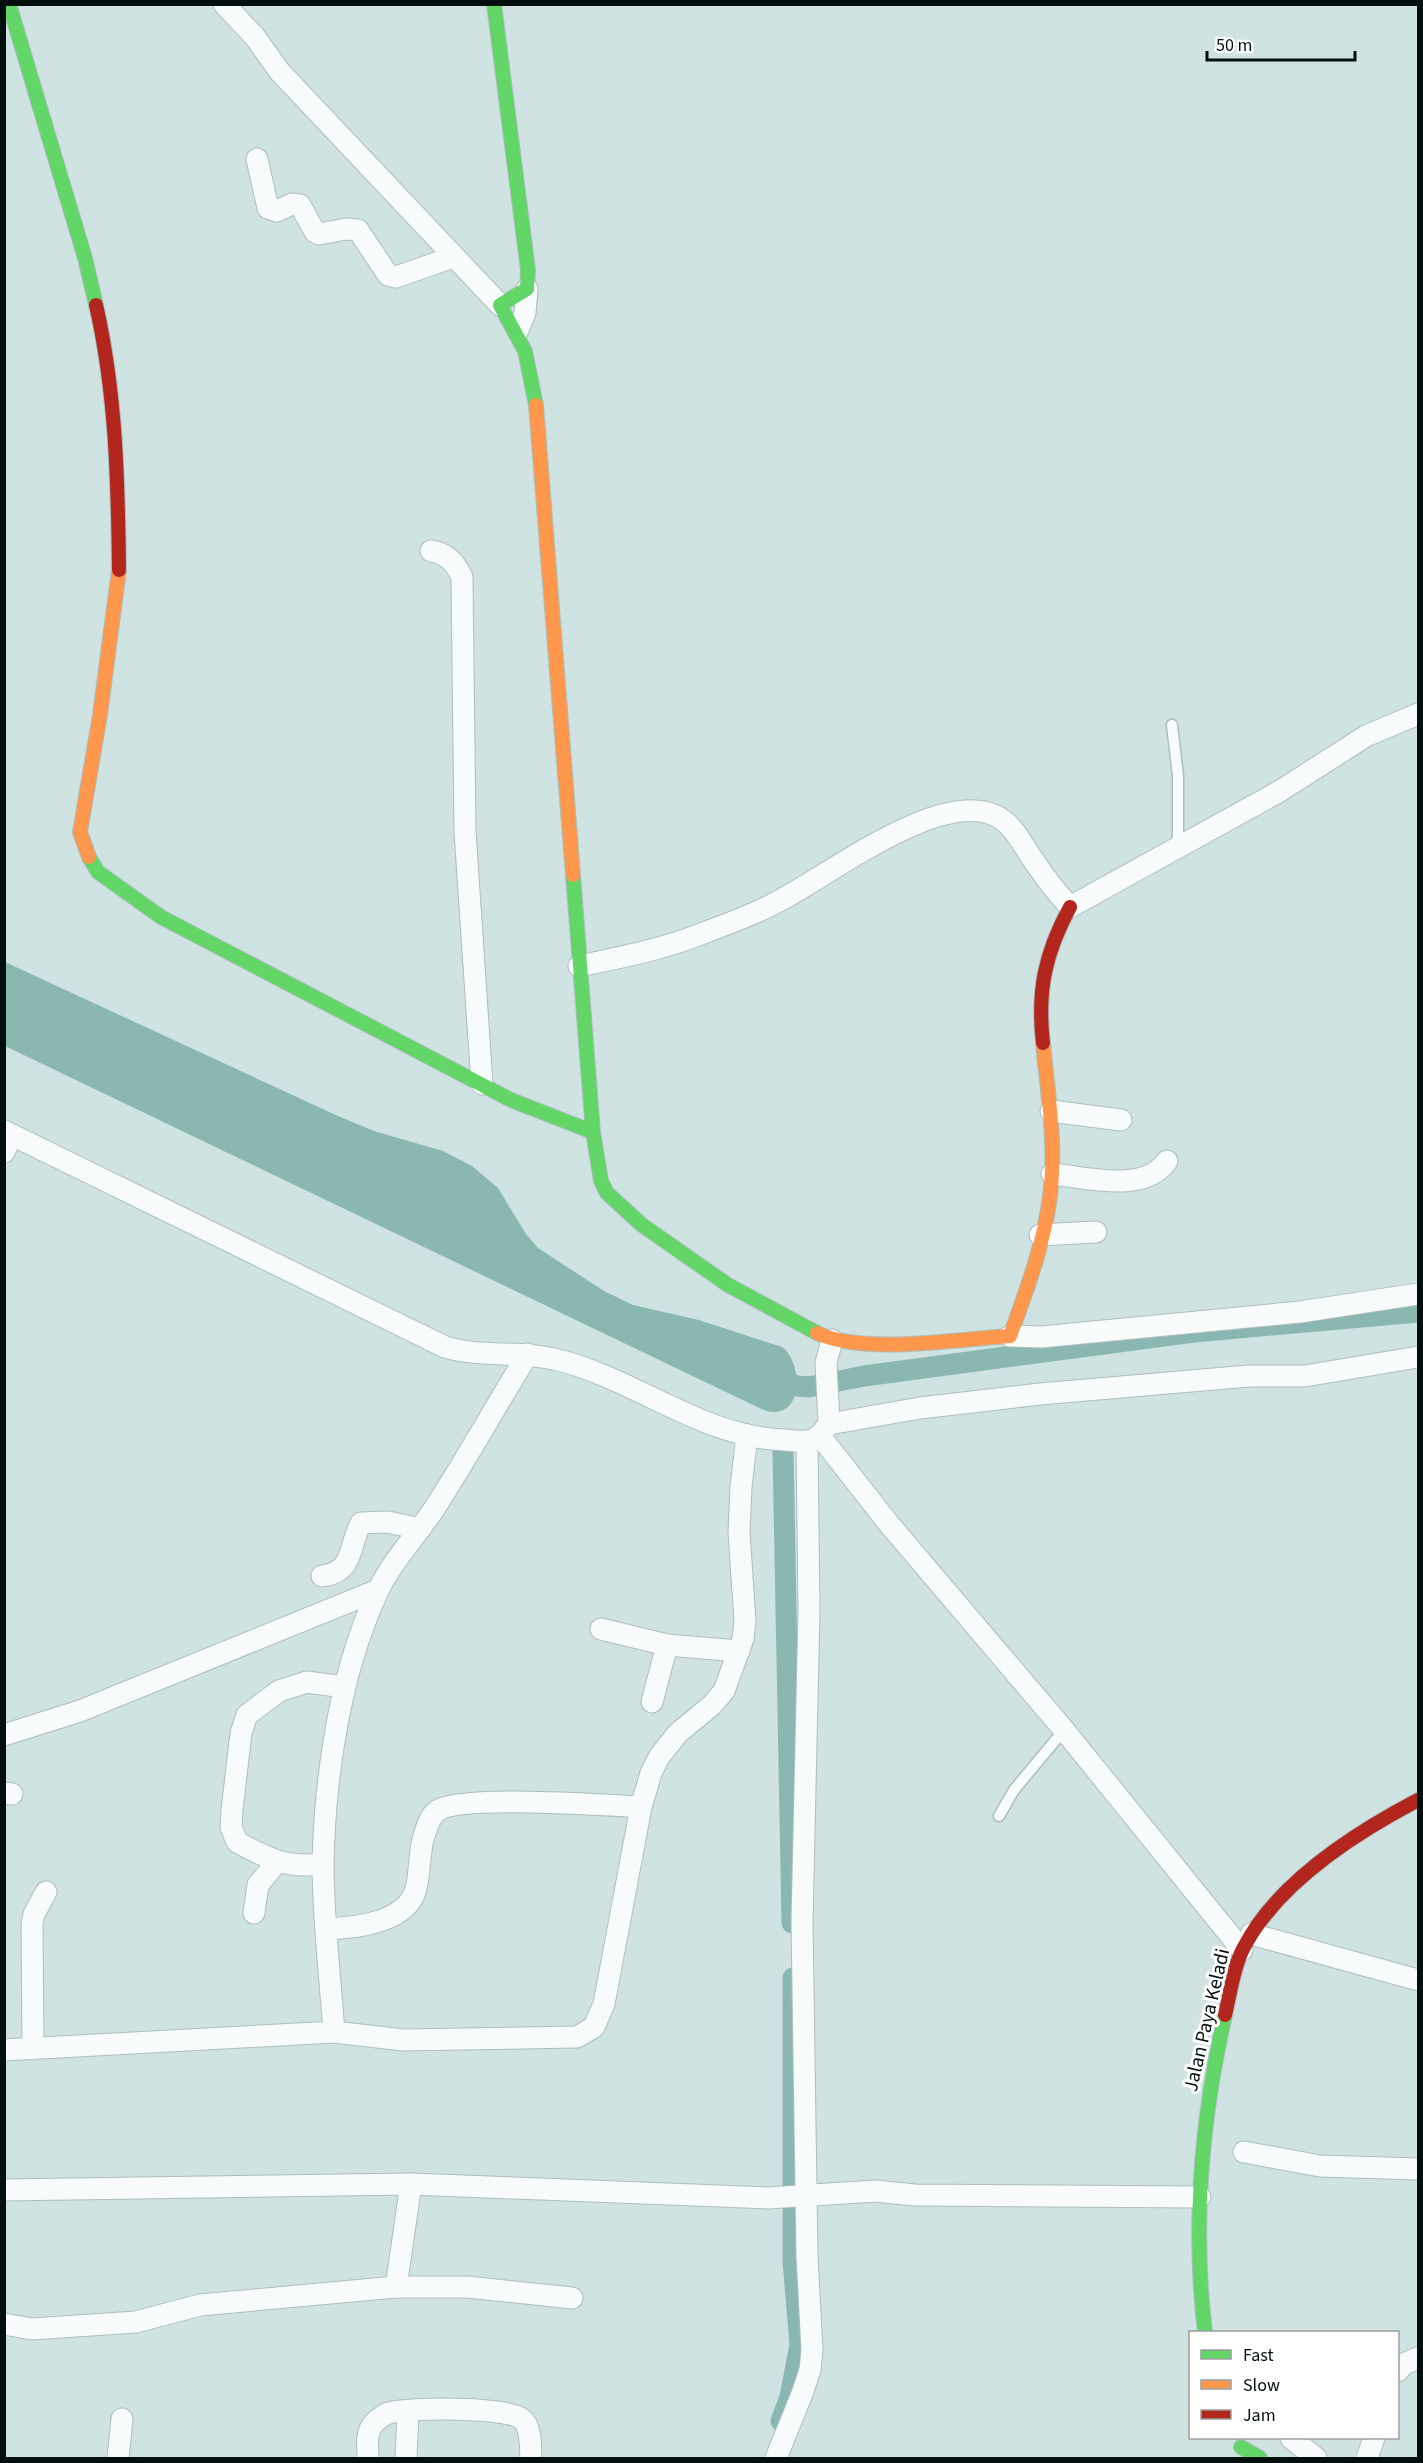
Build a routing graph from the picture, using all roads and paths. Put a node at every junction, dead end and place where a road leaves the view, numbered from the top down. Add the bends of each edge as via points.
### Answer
1 (9, 4) edge
2 (224, 4) edge
3 (494, 4) edge
4 (257, 159) dead end
5 (453, 257) junction
6 (527, 288) junction
7 (500, 306) junction
8 (518, 330) junction
9 (431, 551) dead end
10 (1419, 714) edge
11 (1172, 725) dead end
12 (1178, 846) junction
13 (1070, 907) junction
14 (579, 966) junction
15 (482, 1084) junction
16 (1051, 1111) junction
17 (1121, 1120) dead end
18 (593, 1131) junction
19 (7, 1139) edge
20 (1167, 1161) dead end
21 (1052, 1174) junction
22 (1096, 1232) dead end
23 (1040, 1235) junction
24 (1419, 1294) edge
25 (1010, 1336) junction
26 (832, 1340) junction
27 (528, 1354) junction
28 (1419, 1357) edge
29 (821, 1427) junction
30 (747, 1435) junction
31 (420, 1529) junction
32 (322, 1576) dead end
33 (378, 1590) junction
34 (601, 1629) dead end
35 (667, 1645) junction
36 (739, 1652) junction
37 (344, 1687) junction
38 (652, 1702) dead end
39 (1064, 1731) junction
40 (4, 1735) edge
41 (1419, 1800) edge
42 (641, 1807) junction
43 (999, 1816) dead end
44 (276, 1863) junction
45 (323, 1864) junction
46 (46, 1892) dead end
47 (254, 1913) dead end
48 (326, 1929) junction
49 (1247, 1942) junction
50 (1419, 1980) edge
51 (334, 2032) junction
52 (33, 2049) junction
53 (4, 2050) edge
54 (1244, 2152) dead end
55 (1419, 2169) edge
56 (411, 2184) junction
57 (4, 2190) edge
58 (1200, 2197) junction
59 (805, 2198) junction
60 (396, 2287) junction
61 (572, 2298) dead end
62 (4, 2324) edge
63 (1205, 2331) edge
64 (1419, 2358) edge
65 (1399, 2370) edge
66 (408, 2411) junction
67 (122, 2419) dead end
68 (1374, 2439) edge
69 (1240, 2448) edge
70 (118, 2458) edge
71 (368, 2458) edge
72 (406, 2458) edge
73 (531, 2458) edge
74 (776, 2458) edge
75 (1260, 2458) edge
76 (1367, 2458) edge

1 - 15 street via 84,258 102,332 114,418 120,506 119,570 80,832 87,854 98,872 161,917
2 - 5 street via 280,72
3 - 6 street via 525,224
4 - 5 street via 268,208 277,211 300,205 319,234 358,230 388,275 396,276
5 - 7 street
6 - 7 street
6 - 8 street via 525,313
7 - 8 street
8 - 14 street via 528,356 536,403
9 - 15 street via 449,558 462,577 465,832
10 - 12 street via 1366,736 1280,791
11 - 12 lane via 1178,776
12 - 13 street
13 - 14 street via 1046,879 1013,828 995,816 962,812 941,815 894,835 776,903 705,933 662,949
13 - 16 street via 1056,925 1041,977 1040,1007
14 - 18 street
15 - 18 street via 511,1100
16 - 17 street
16 - 21 street
18 - 26 street via 607,1193 642,1225 728,1285
19 - 27 street via 445,1347 480,1354
20 - 21 street via 1155,1174 1131,1180
21 - 23 street
22 - 23 street
23 - 25 street
24 - 25 street via 1288,1314 1051,1337
25 - 26 street via 885,1346
26 - 29 street via 825,1363
27 - 30 street via 590,1371 712,1425
27 - 31 street
28 - 29 street via 1305,1376 1249,1376 1040,1394 921,1408
29 - 30 street via 765,1440
29 - 39 street via 889,1524
29 - 59 street via 809,1611 802,1922
30 - 36 street via 740,1532 746,1621
31 - 32 street via 388,1522 361,1523 341,1571
31 - 33 street
33 - 37 street
33 - 40 street via 80,1711
34 - 35 street
35 - 36 street
35 - 38 street
36 - 42 street via 724,1691 678,1733 659,1757
37 - 44 street via 307,1682 279,1691 247,1715 241,1733 231,1827 237,1842
37 - 45 street via 329,1784
39 - 43 lane via 1014,1790
39 - 49 street
41 - 49 street, Jalan Paya Keladi via 1382,1818 1327,1858 1289,1891
42 - 48 street via 490,1802 449,1806 437,1811 430,1821 418,1859 416,1890 406,1905 364,1927
42 - 51 street via 604,2004 587,2034 403,2040
44 - 45 street
44 - 47 street via 258,1885
45 - 48 street
46 - 52 street via 32,1924
48 - 51 street
49 - 50 street
49 - 58 street, Jalan Paya Keladi via 1213,2065 1204,2125
51 - 52 street
52 - 53 street
54 - 55 street via 1320,2166
56 - 57 street
56 - 59 street
56 - 60 street
58 - 59 street via 915,2195 875,2191
58 - 63 street, Jalan Paya Keladi via 1196,2256
59 - 74 street via 810,2370
60 - 61 street via 466,2287
60 - 62 street via 200,2305 127,2323 32,2329
64 - 65 street
66 - 71 street via 388,2413 374,2423 367,2435
66 - 72 street
66 - 73 street via 511,2412 528,2428
67 - 70 street
68 - 76 street
69 - 75 street

